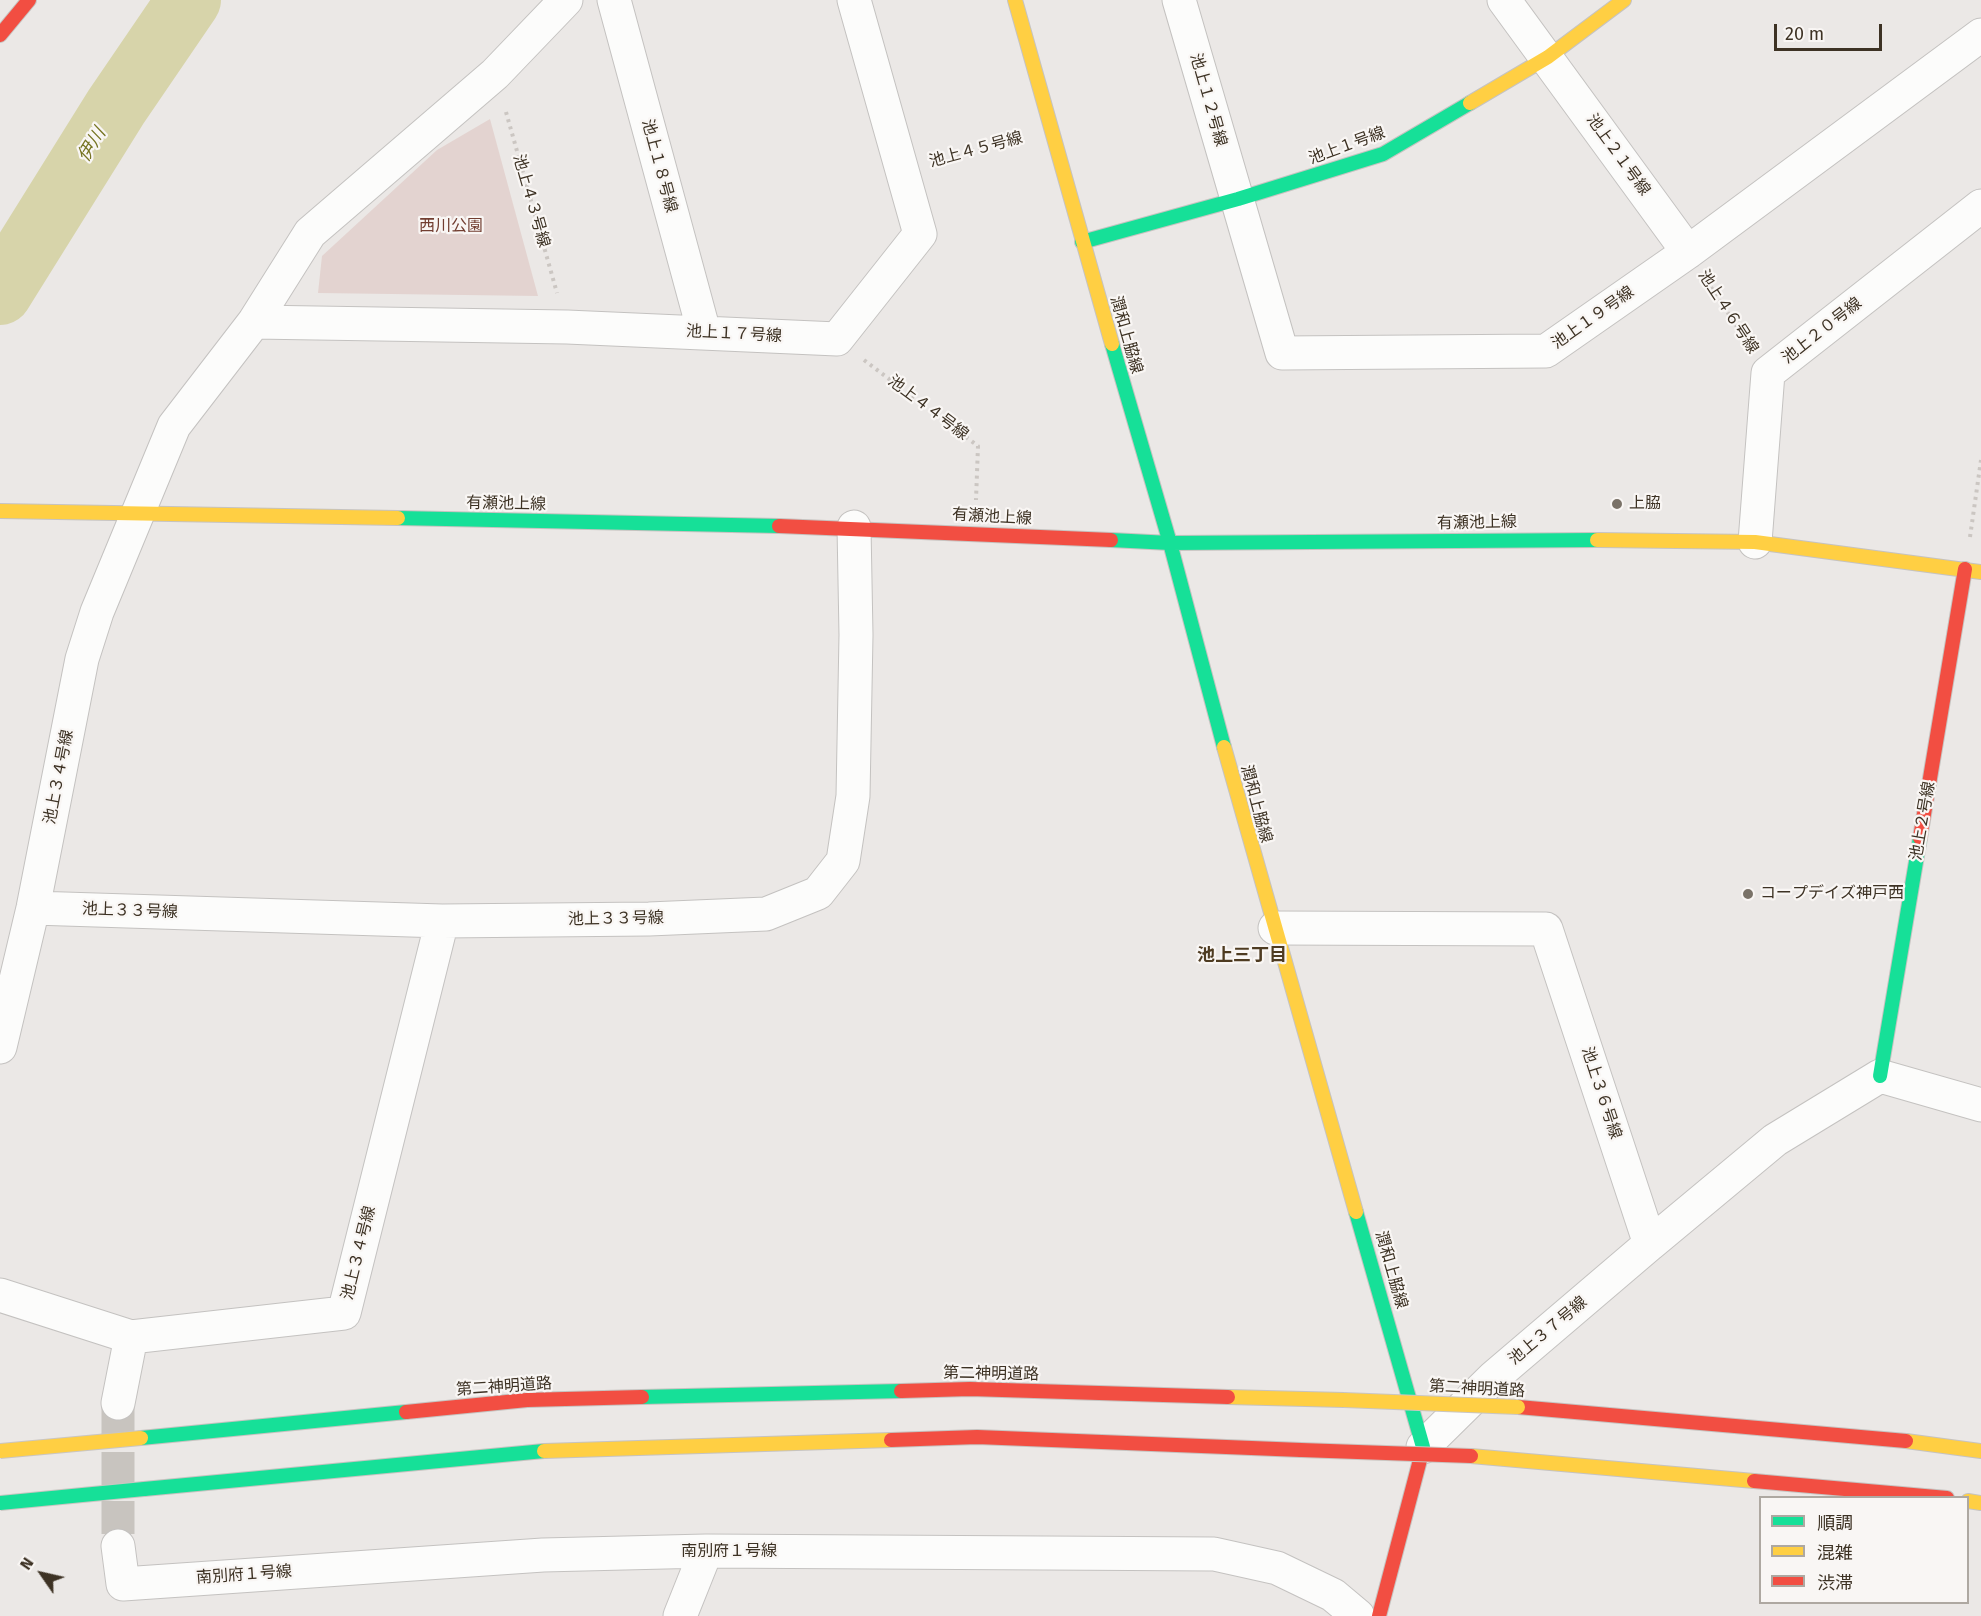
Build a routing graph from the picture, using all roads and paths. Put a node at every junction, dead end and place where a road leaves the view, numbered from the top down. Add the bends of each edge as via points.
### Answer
1 (29, 0) edge
2 (566, 0) edge
3 (614, 0) edge
4 (854, 0) edge
5 (1015, 0) edge
6 (1179, 0) edge
7 (1504, 0) edge
8 (1624, 0) edge
9 (0, 35) edge
10 (1981, 35) edge
11 (1548, 57) junction
12 (495, 74) junction
13 (1050, 129) junction
14 (902, 170) junction
15 (1238, 200) junction
16 (1981, 206) edge
17 (1082, 242) junction
18 (1688, 252) junction
19 (254, 322) junction
20 (567, 327) junction
21 (704, 332) junction
22 (837, 339) junction
23 (1768, 373) junction
24 (1981, 460) edge
25 (0, 511) edge
26 (129, 514) junction
27 (854, 527) junction
28 (975, 533) junction
29 (1755, 542) junction
30 (1170, 543) junction
31 (1965, 569) junction
32 (1981, 572) edge
33 (33, 908) junction
34 (442, 921) junction
35 (1275, 928) junction
36 (0, 1047) edge
37 (1880, 1076) junction
38 (1981, 1105) edge
39 (1650, 1245) junction
40 (0, 1295) edge
41 (131, 1337) junction
42 (118, 1403) tunnel mouth
43 (1423, 1447) junction
44 (0, 1451) edge
45 (1981, 1451) edge
46 (1935, 1496) edge
47 (0, 1503) edge
48 (118, 1546) tunnel mouth
49 (706, 1551) junction
50 (680, 1616) edge
51 (1358, 1616) edge
52 (1379, 1616) edge

1 - 9 main road
2 - 12 street, 池上３４号線
3 - 21 street, 池上１８号線
4 - 14 street
5 - 13 main road, 潤和上脇線
6 - 15 street, 池上１２号線
7 - 11 street, 池上２１号線
8 - 11 main road, 池上１号線
10 - 18 street, 池上１９号線
11 - 15 main road, 池上１号線 via 1383,154
11 - 18 street, 池上２１号線
12 - 19 street, 池上３４号線 via 310,233
12 - 20 path, 池上４３号線
13 - 14 path, 池上４５号線
13 - 17 main road, 潤和上脇線
14 - 22 street via 920,234
15 - 17 main road, 池上１号線
15 - 18 street, 池上１９号線 via 1282,353 1546,351
16 - 23 street, 池上２０号線
17 - 30 main road, 潤和上脇線
18 - 23 path, 池上４６号線
19 - 20 street, 池上１７号線
19 - 26 street, 池上３４号線 via 174,426
20 - 21 street, 池上１７号線
21 - 22 street, 池上１７号線
22 - 28 path, 池上４４号線 via 978,446
23 - 29 street, 池上２０号線
24 - 31 path
25 - 26 main road, 有瀬池上線
26 - 27 main road, 有瀬池上線
26 - 33 street, 池上３４号線 via 82,658
27 - 28 main road, 有瀬池上線
27 - 34 street, 池上３３号線 via 853,796 843,861 818,893 766,914
28 - 30 main road, 有瀬池上線
29 - 30 main road, 有瀬池上線 via 1540,539
29 - 31 main road, 有瀬池上線
30 - 35 main road, 潤和上脇線
31 - 32 main road, 有瀬池上線
31 - 37 main road, 池上２号線
33 - 34 street, 池上３３号線
33 - 36 street, 池上３４号線
34 - 41 street, 池上３４号線 via 344,1313
35 - 39 street, 池上３６号線 via 1546,929
35 - 43 main road, 潤和上脇線
37 - 38 street
37 - 39 street via 1775,1140
39 - 43 street, 池上３７号線 via 1494,1377
40 - 41 street, 池上３４号線
41 - 42 street
43 - 52 main road
44 - 45 main road, 第二神明道路, bridge via 539,1400 970,1389 1518,1407
46 - 47 main road, bridge via 1472,1456 977,1437 529,1452
48 - 49 street, 南別府１号線 via 123,1584 543,1555
49 - 50 street
49 - 51 street, 南別府１号線 via 1214,1554 1277,1568 1333,1595

